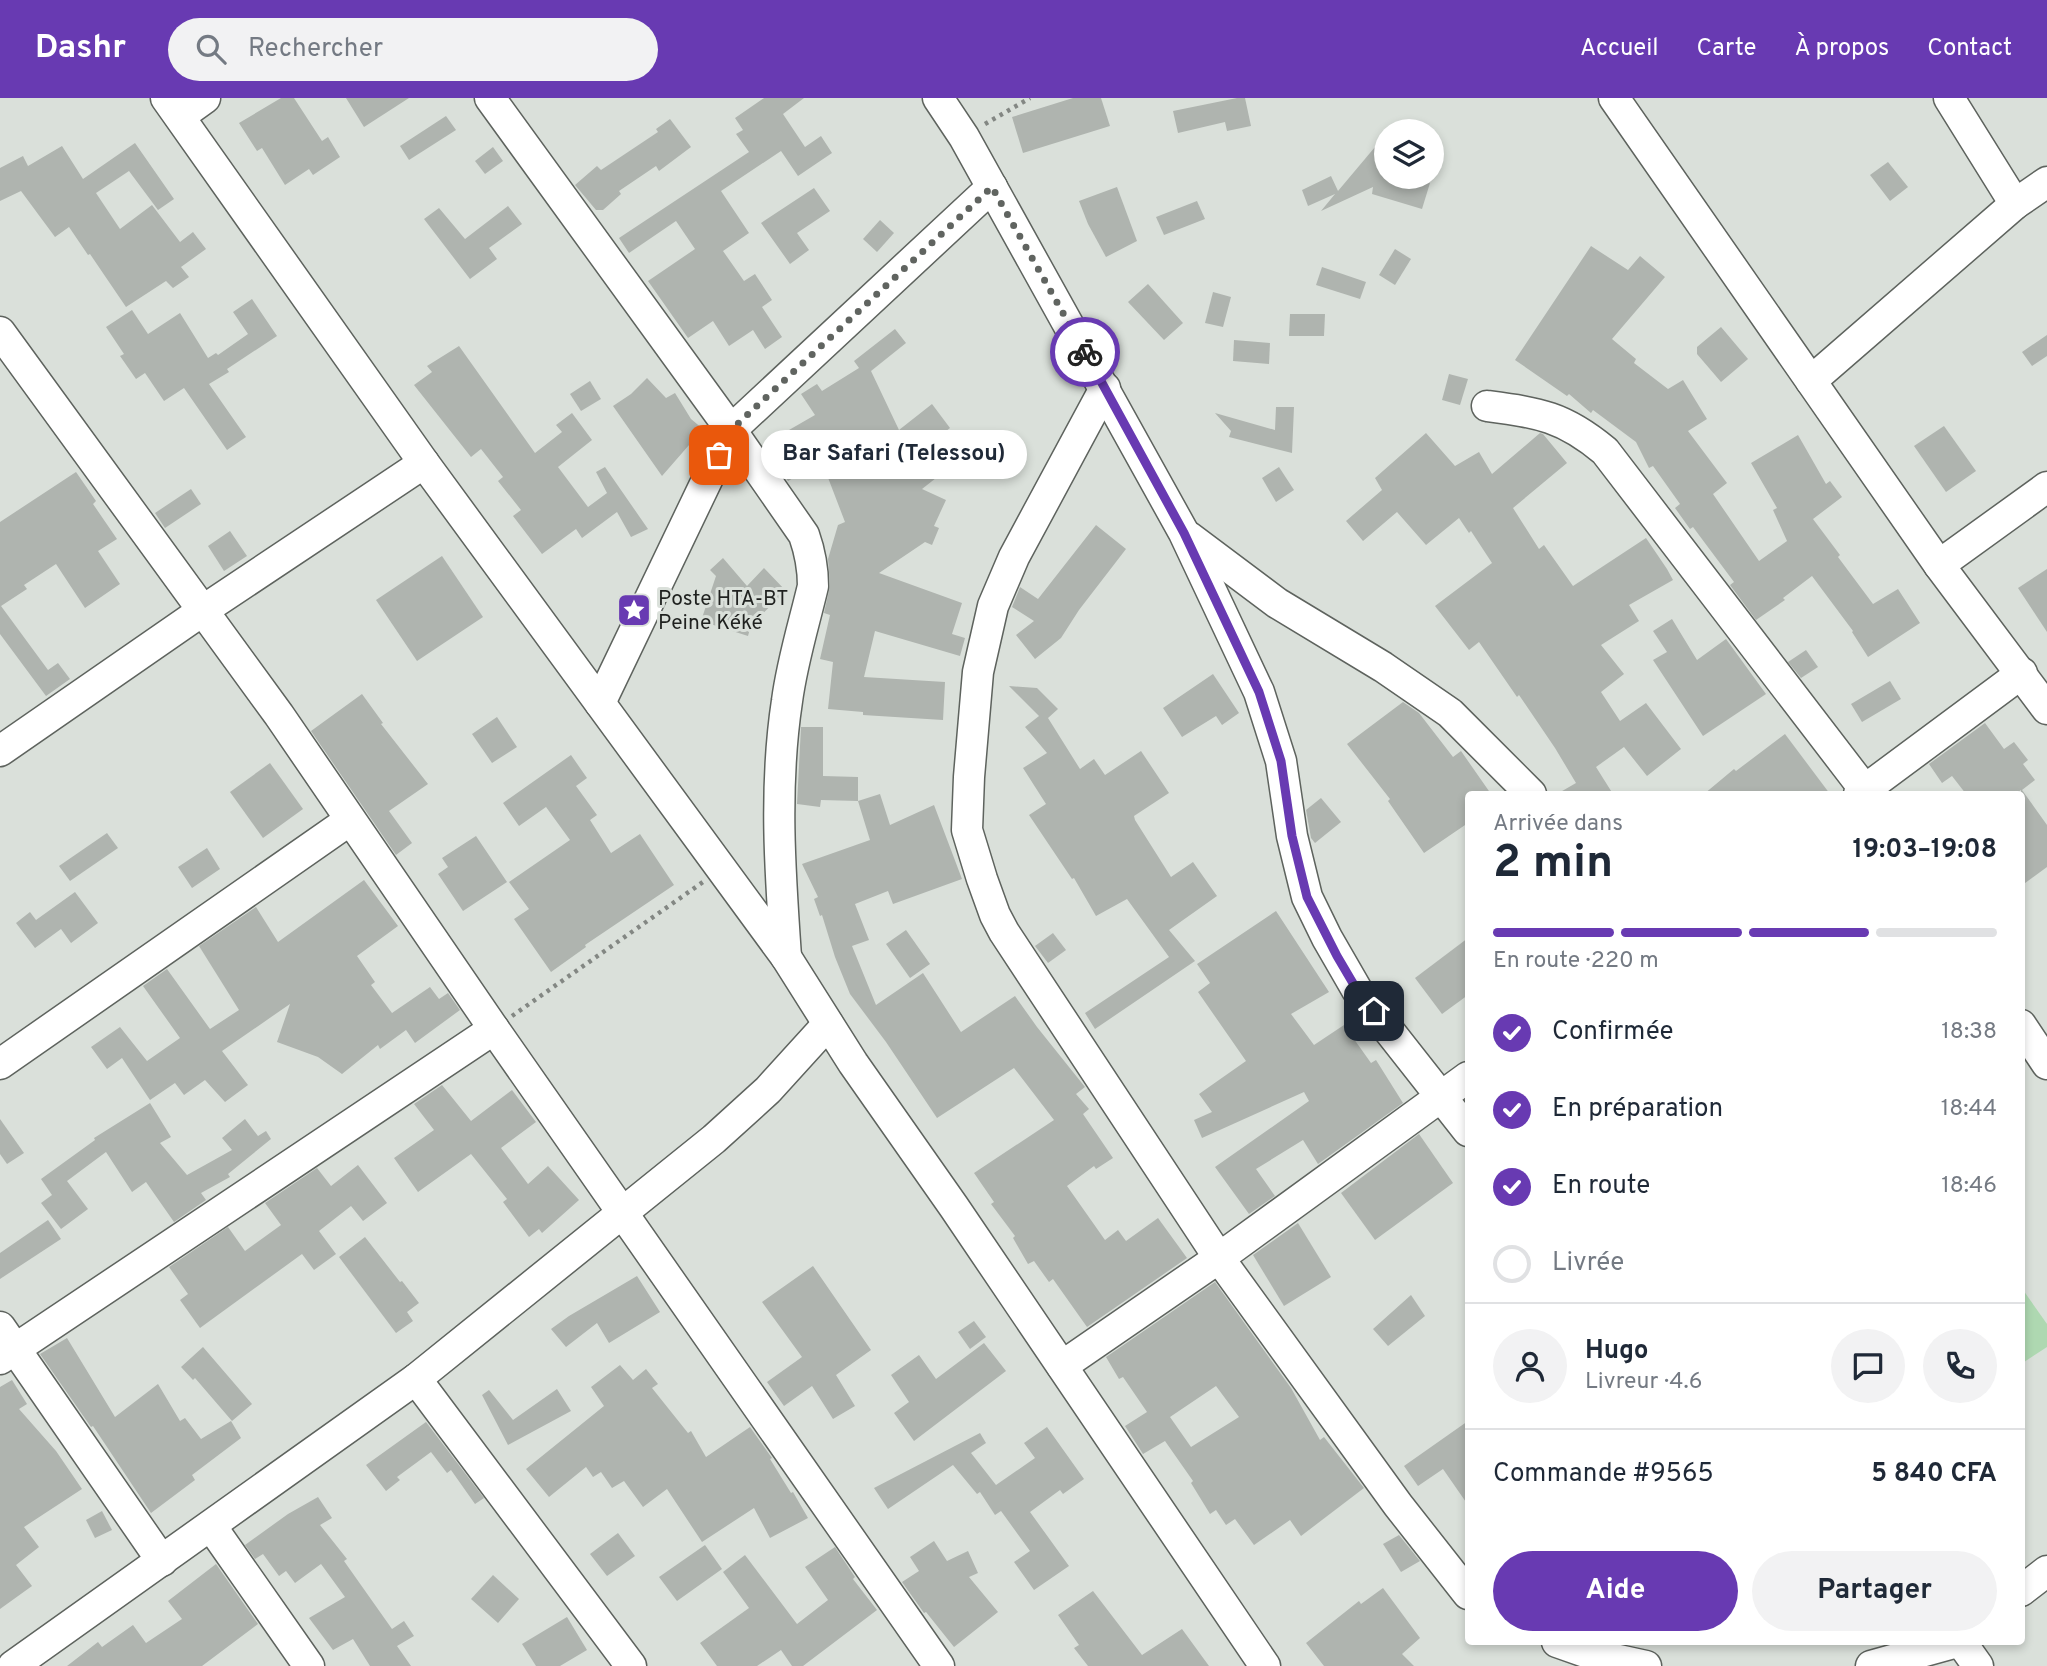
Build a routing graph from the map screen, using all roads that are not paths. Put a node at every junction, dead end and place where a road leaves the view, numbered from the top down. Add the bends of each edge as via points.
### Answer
1 (205, 98) edge
2 (490, 98) edge
3 (938, 98) edge
4 (1614, 98) edge
5 (1949, 98) edge
6 (173, 107) edge
7 (2047, 182) edge
8 (992, 187) junction
9 (2015, 204) junction
10 (0, 332) edge
11 (1811, 381) junction
12 (1105, 388) junction
13 (1487, 405) dead end
14 (731, 430) junction
15 (424, 463) junction
16 (2047, 487) edge
17 (1184, 533) junction
18 (1939, 565) junction
19 (205, 609) junction
20 (2022, 673) junction
21 (600, 703) junction
22 (2047, 709) edge
23 (0, 751) edge
24 (1528, 791) edge
25 (1862, 791) edge
26 (1867, 791) edge
27 (350, 820) junction
28 (786, 957) junction
29 (828, 1024) junction
30 (494, 1029) junction
31 (2025, 1031) edge
32 (0, 1064) edge
33 (2047, 1064) edge
34 (1465, 1079) edge
35 (1442, 1096) junction
36 (1465, 1127) edge
37 (622, 1211) junction
38 (1219, 1258) junction
39 (5, 1345) edge
40 (1062, 1366) junction
41 (416, 1379) junction
42 (211, 1526) junction
43 (162, 1561) junction
44 (2047, 1571) edge
45 (2025, 1588) edge
46 (1465, 1590) edge
47 (1566, 1645) edge
48 (1948, 1645) edge
49 (1961, 1645) edge
50 (20, 1664) edge
51 (309, 1666) edge
52 (631, 1666) edge
53 (939, 1666) edge
54 (1265, 1666) edge
55 (1646, 1666) edge
56 (1871, 1666) edge
57 (1978, 1666) edge

1 - 6 street
2 - 14 street
3 - 8 street
4 - 11 street
5 - 9 street
6 - 15 street
7 - 9 street
8 - 12 street
8 - 14 street
9 - 11 street
10 - 19 street
11 - 18 street
12 - 17 street
12 - 38 street via 1014,557 993,606 978,672 967,830 1004,932
13 - 25 street via 1560,420 1605,452
14 - 21 street
14 - 28 street via 804,535 813,569 787,700 779,796
15 - 19 street
15 - 21 street
16 - 18 street
17 - 24 street via 1277,603 1450,713
17 - 35 street via 1262,704 1281,761 1307,897 1357,990
18 - 20 street
19 - 23 street
19 - 27 street
20 - 22 street
20 - 26 street
21 - 28 street
27 - 30 street
27 - 32 street
28 - 29 street
29 - 37 street via 740,1116
29 - 40 street
30 - 37 street
30 - 39 street
31 - 33 street
34 - 35 street
35 - 36 street
35 - 38 street
37 - 41 street
37 - 53 street
38 - 40 street
38 - 46 street
39 - 43 street
40 - 54 street
41 - 42 street
41 - 52 street
42 - 43 street
42 - 51 street
43 - 50 street
44 - 45 street
47 - 55 street
48 - 56 street
49 - 57 street

